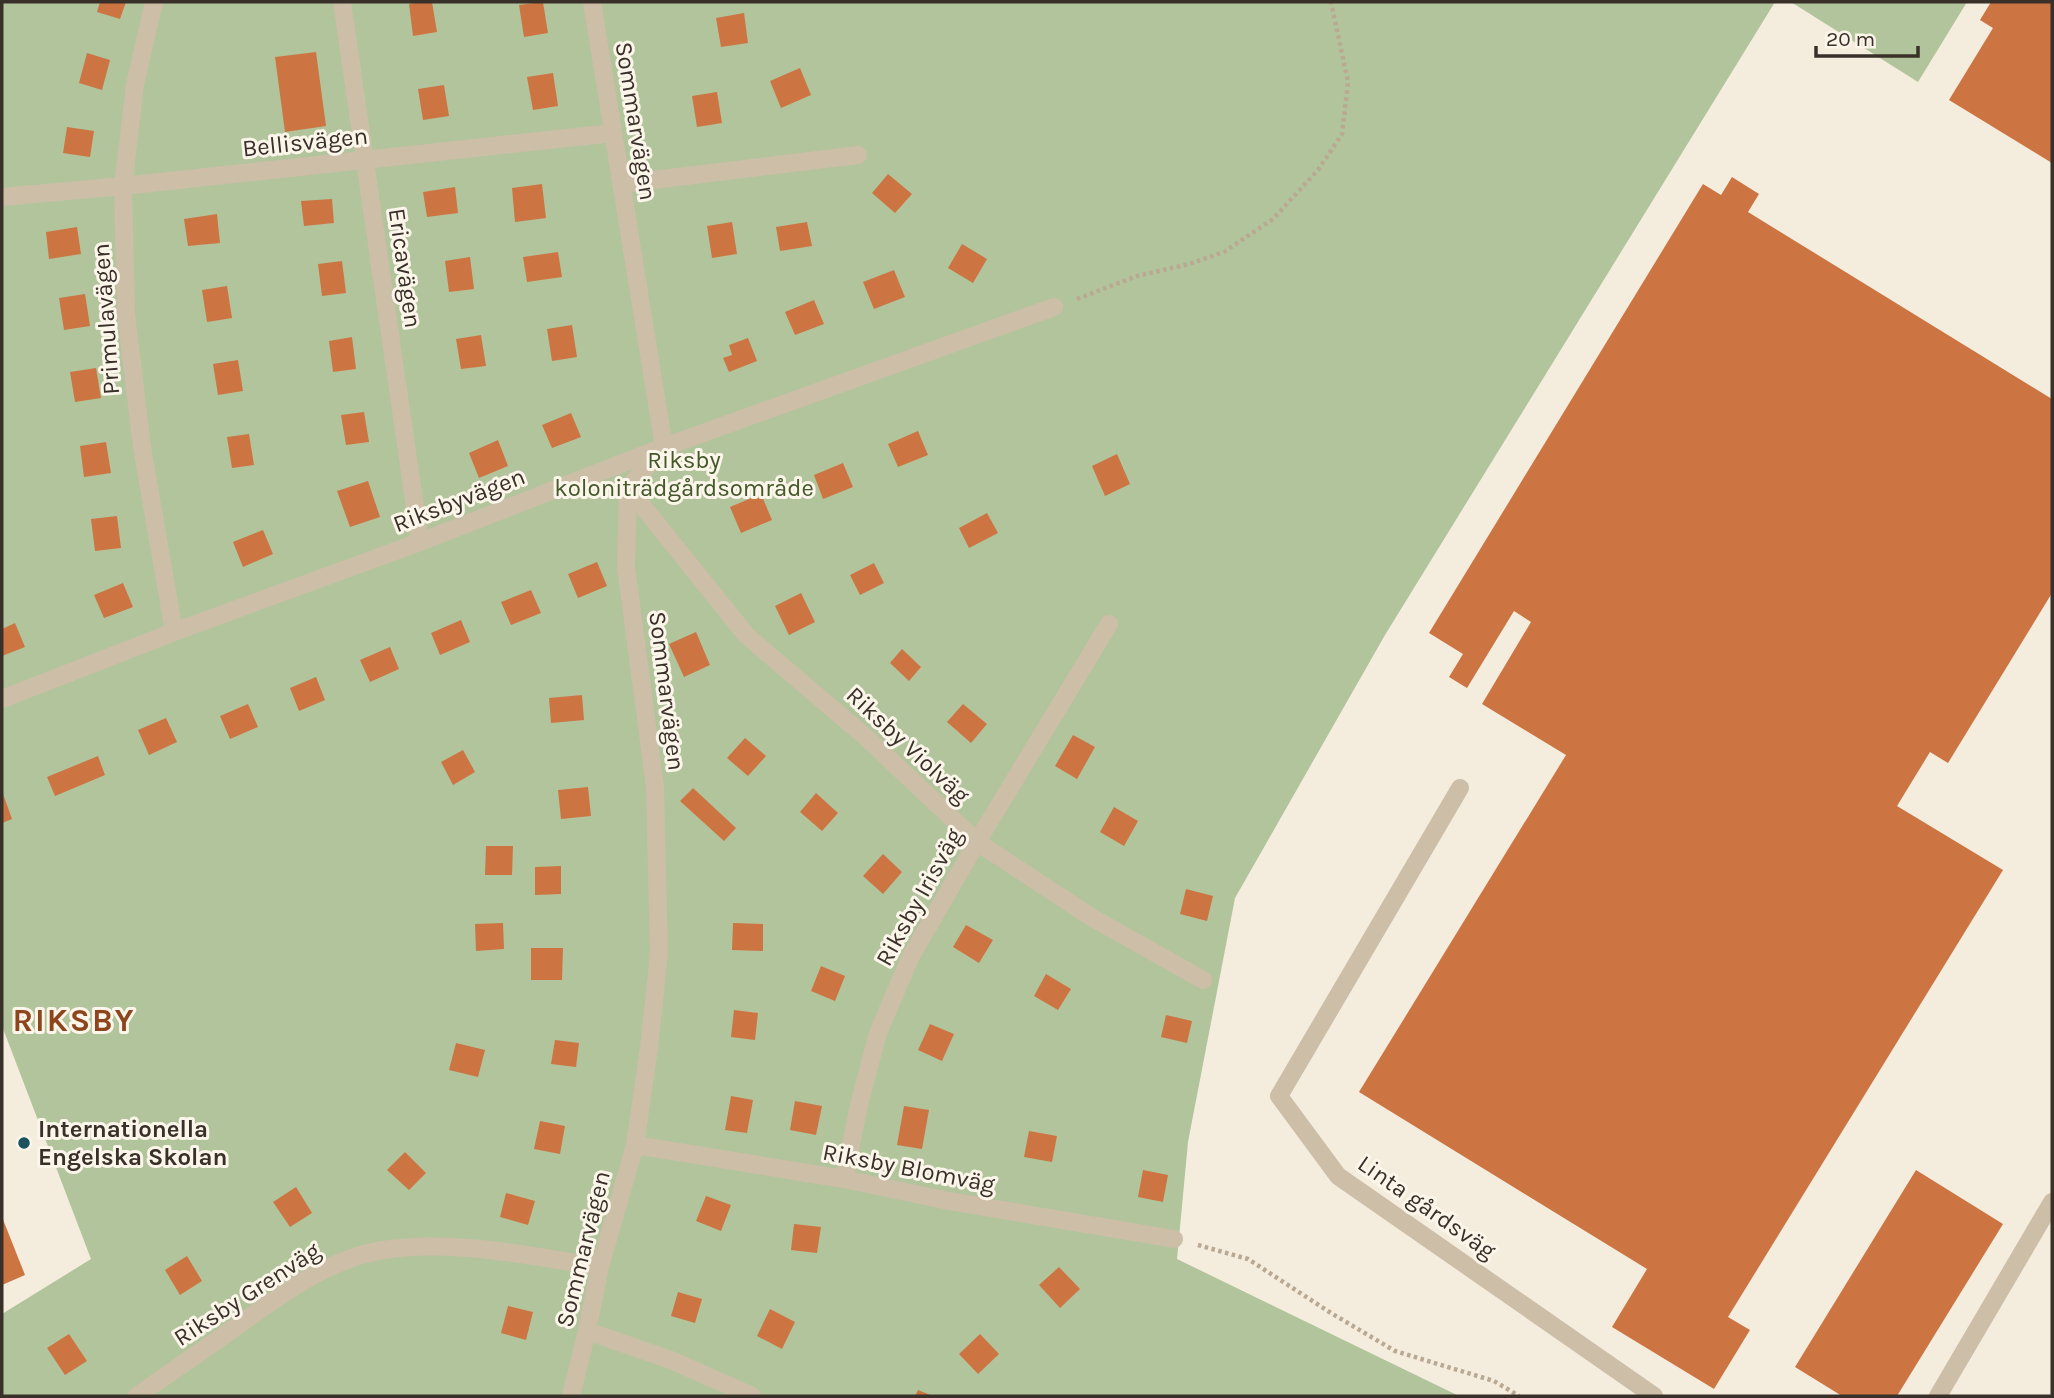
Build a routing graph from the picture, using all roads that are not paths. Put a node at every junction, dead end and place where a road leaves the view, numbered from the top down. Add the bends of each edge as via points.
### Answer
1 (155, 2) edge
2 (341, 2) edge
3 (592, 2) edge
4 (613, 133) junction
5 (858, 155) dead end
6 (364, 160) junction
7 (621, 184) junction
8 (123, 186) junction
9 (2, 197) edge
10 (1054, 307) road end
11 (664, 447) junction
12 (628, 488) junction
13 (420, 542) junction
14 (1109, 624) dead end
15 (174, 632) junction
16 (2, 699) edge
17 (1460, 788) dead end
18 (977, 842) junction
19 (1203, 980) dead end
20 (635, 1145) junction
21 (844, 1180) junction
22 (2052, 1202) edge
23 (1174, 1239) road end
24 (600, 1267) junction
25 (587, 1331) junction
26 (137, 1396) edge
27 (571, 1396) edge
28 (752, 1396) edge
29 (1654, 1396) edge
30 (1938, 1396) edge

1 - 8 street, Primulavägen via 135,85
2 - 6 street, Ericavägen
3 - 4 street, Sommarvägen
4 - 6 street, Bellisvägen
4 - 7 street, Sommarvägen
5 - 7 street
6 - 8 street, Bellisvägen
6 - 13 street, Ericavägen
7 - 11 street, Sommarvägen
8 - 9 street, Bellisvägen
8 - 15 street, Primulavägen via 129,340
10 - 11 street, Riksbyvägen
11 - 12 street
11 - 13 street, Riksbyvägen
12 - 18 street, Riksby Violväg via 747,635 868,739
12 - 20 street, Sommarvägen via 626,567 654,787 659,954
13 - 15 street, Riksbyvägen
14 - 18 street, Riksby Irisväg
15 - 16 street, Riksbyvägen
17 - 29 street, Linta gårdsväg via 1279,1096 1338,1176
18 - 19 street, Riksby Violväg via 1091,916
18 - 21 street, Riksby Irisväg via 911,957 878,1033
20 - 21 street, Riksby Blomväg
20 - 24 street, Sommarvägen
21 - 23 street, Riksby Blomväg
22 - 30 street
24 - 25 street, Sommarvägen
24 - 26 street, Riksby Grenväg via 444,1246 382,1250 330,1266
25 - 27 street, Sommarvägen
25 - 28 street via 671,1360

